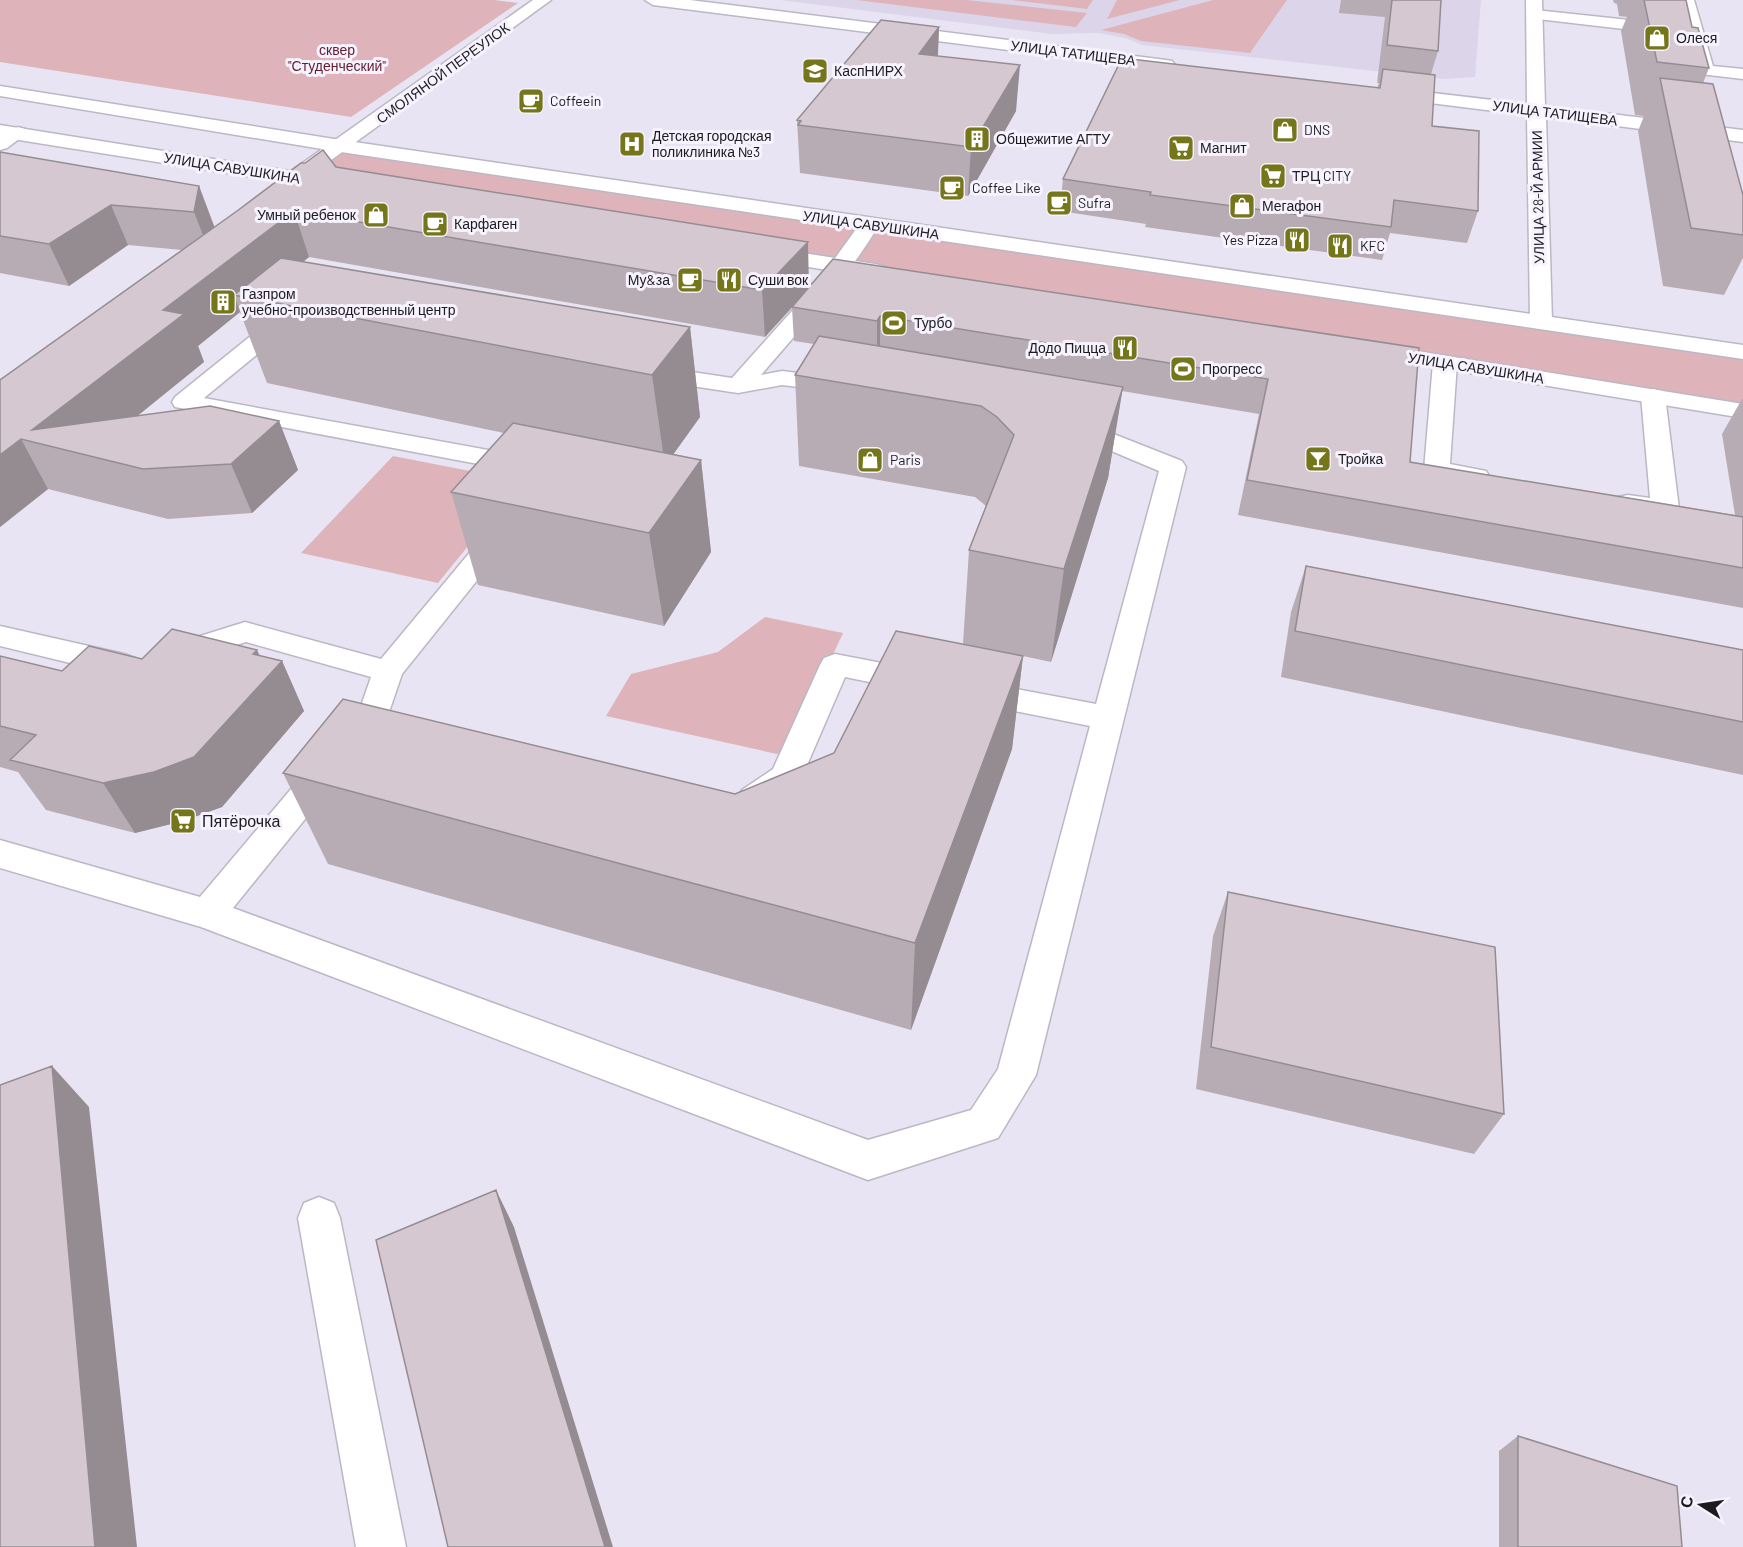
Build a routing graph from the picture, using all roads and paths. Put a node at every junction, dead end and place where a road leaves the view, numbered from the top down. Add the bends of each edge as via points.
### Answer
1 (543, 0) edge
2 (653, 0) edge
3 (1686, 0) edge
4 (1534, 8) edge
5 (1694, 31) junction
6 (1179, 66) edge
7 (1743, 74) edge
8 (0, 91) edge
9 (1377, 91) edge
10 (1536, 111) junction
11 (6, 136) edge
12 (1743, 136) edge
13 (341, 146) junction
14 (294, 178) junction
15 (352, 188) edge
16 (869, 225) junction
17 (748, 251) edge
18 (841, 266) junction
19 (900, 275) edge
20 (1541, 321) junction
21 (309, 322) edge
22 (1352, 348) edge
23 (1743, 352) edge
24 (1445, 363) junction
25 (622, 369) edge
26 (738, 386) junction
27 (862, 388) edge
28 (1653, 396) junction
29 (1743, 411) edge
30 (1046, 421) edge
31 (545, 479) edge
32 (1505, 482) edge
33 (1608, 500) edge
34 (515, 516) edge
35 (0, 636) edge
36 (388, 671) junction
37 (1108, 718) junction
38 (725, 796) edge
39 (0, 854) edge
40 (207, 914) junction
41 (319, 1218) dead end
42 (381, 1547) edge

1 - 13 main road, СМОЛЯНОЙ ПЕРЕУЛОК
2 - 6 main road, УЛИЦА ТАТИЩЕВА
3 - 5 main road
4 - 5 main road
4 - 10 main road, УЛИЦА 28-Й АРМИИ
5 - 7 main road via 1706,70
8 - 13 main road, УЛИЦА САВУШКИНА
9 - 10 main road, УЛИЦА ТАТИЩЕВА
10 - 12 main road, УЛИЦА ТАТИЩЕВА via 1716,140
10 - 20 main road, УЛИЦА 28-Й АРМИИ
11 - 14 main road, УЛИЦА САВУШКИНА
13 - 14 main road, СМОЛЯНОЙ ПЕРЕУЛОК
13 - 16 main road, УЛИЦА САВУШКИНА
14 - 15 main road, УЛИЦА САВУШКИНА
16 - 18 main road
16 - 20 main road, УЛИЦА САВУШКИНА
17 - 18 main road
18 - 19 main road
18 - 26 main road
20 - 23 main road, УЛИЦА САВУШКИНА
21 - 31 main road via 286,319 184,402
22 - 24 main road, УЛИЦА САВУШКИНА
24 - 28 main road, УЛИЦА САВУШКИНА
24 - 32 main road via 1437,470
25 - 26 main road
26 - 27 main road via 782,378
28 - 29 main road, УЛИЦА САВУШКИНА
28 - 33 main road via 1665,510
30 - 37 main road via 1080,428 1173,467
34 - 36 main road
35 - 36 main road via 134,667 245,632
36 - 40 main road via 388,713
37 - 38 main road via 835,665 786,777 752,800
37 - 40 main road via 1016,1075 984,1125 867,1160
39 - 40 main road
41 - 42 main road

